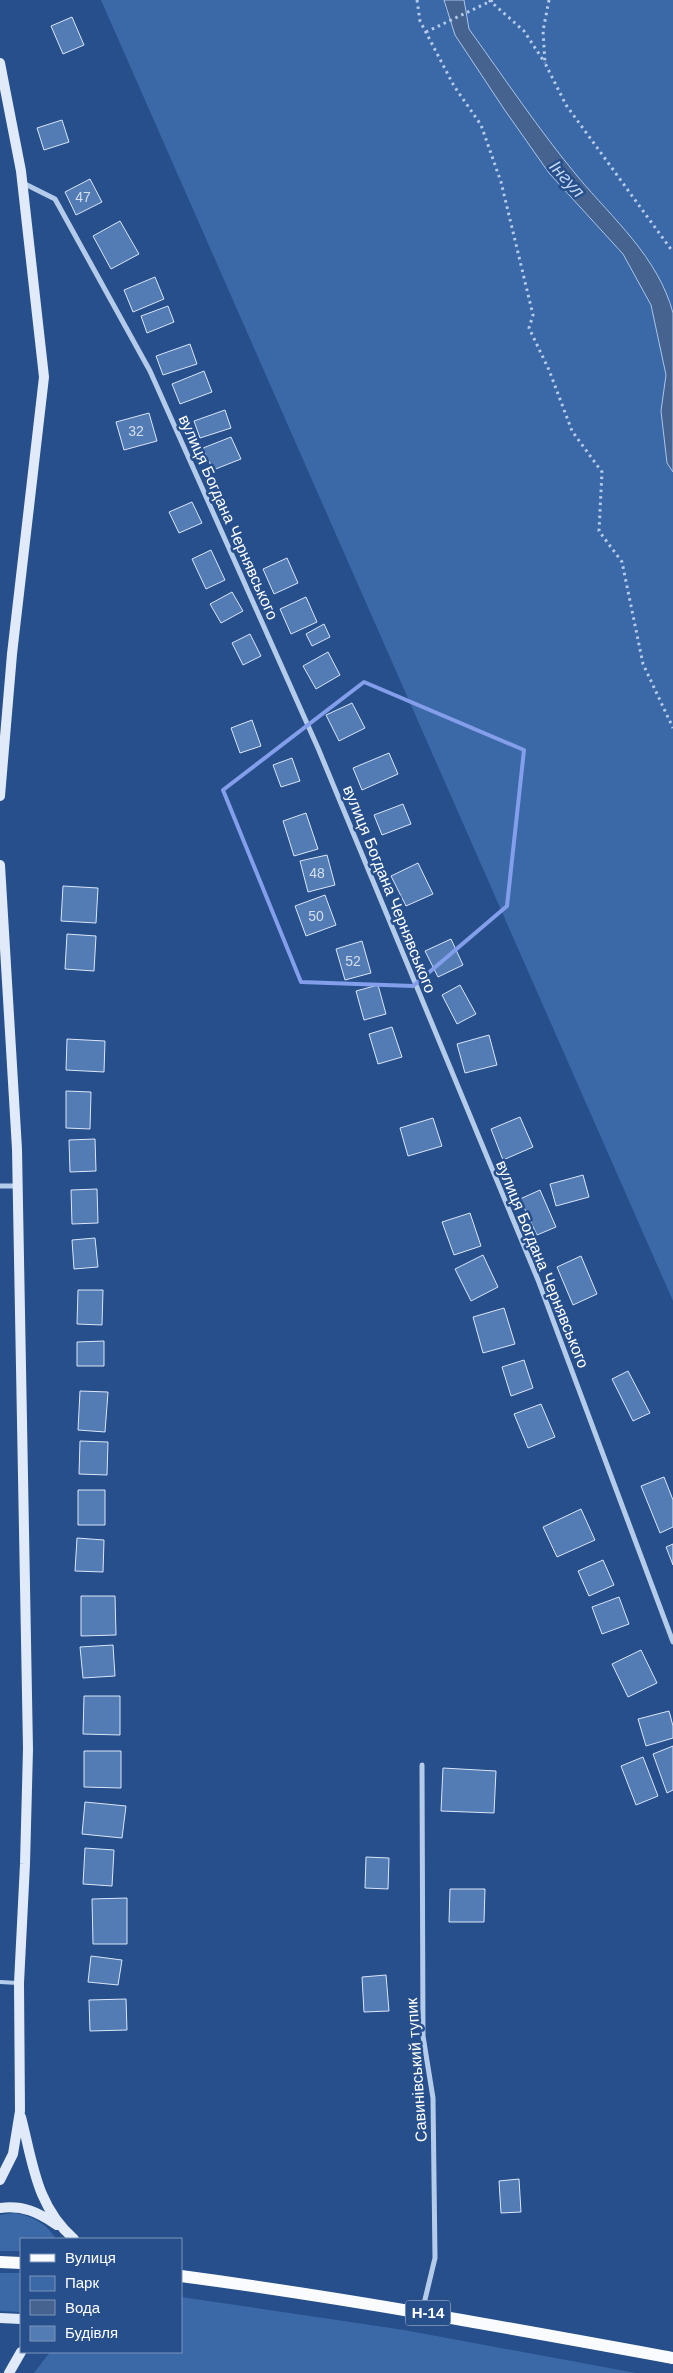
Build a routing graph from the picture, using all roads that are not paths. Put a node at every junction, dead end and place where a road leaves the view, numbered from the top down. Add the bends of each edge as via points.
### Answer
1 (0, 64) edge
2 (23, 182) junction
3 (0, 796) edge
4 (0, 865) edge
5 (0, 1186) edge
6 (18, 1186) junction
7 (673, 1642) edge
8 (422, 1765) dead end
9 (0, 1982) edge
10 (19, 1983) junction
11 (20, 2111) junction
12 (0, 2180) edge
13 (0, 2208) edge
14 (58, 2226) junction
15 (65, 2238) edge
16 (73, 2238) edge
17 (0, 2262) edge
18 (20, 2263) edge
19 (182, 2276) edge
20 (422, 2312) junction
21 (0, 2318) edge
22 (20, 2319) edge
23 (21, 2353) edge
24 (673, 2358) edge
25 (9, 2373) edge

1 - 2 street
2 - 3 street via 44,376 13,644
2 - 7 street, вулиця Богдана Чернявського via 55,199 150,371 318,748 538,1280
4 - 6 street
5 - 6 street
6 - 10 street via 28,1749
8 - 20 street, Савинівський тупик via 423,2036 433,2098 435,2258
9 - 10 lane
10 - 11 street
11 - 12 street via 13,2154
11 - 14 street via 34,2173 43,2199
13 - 14 street via 24,2208
14 - 15 street
14 - 16 street
17 - 18 main road
19 - 20 main road, Н-14
20 - 24 main road, Н-14
21 - 22 street
23 - 25 street

